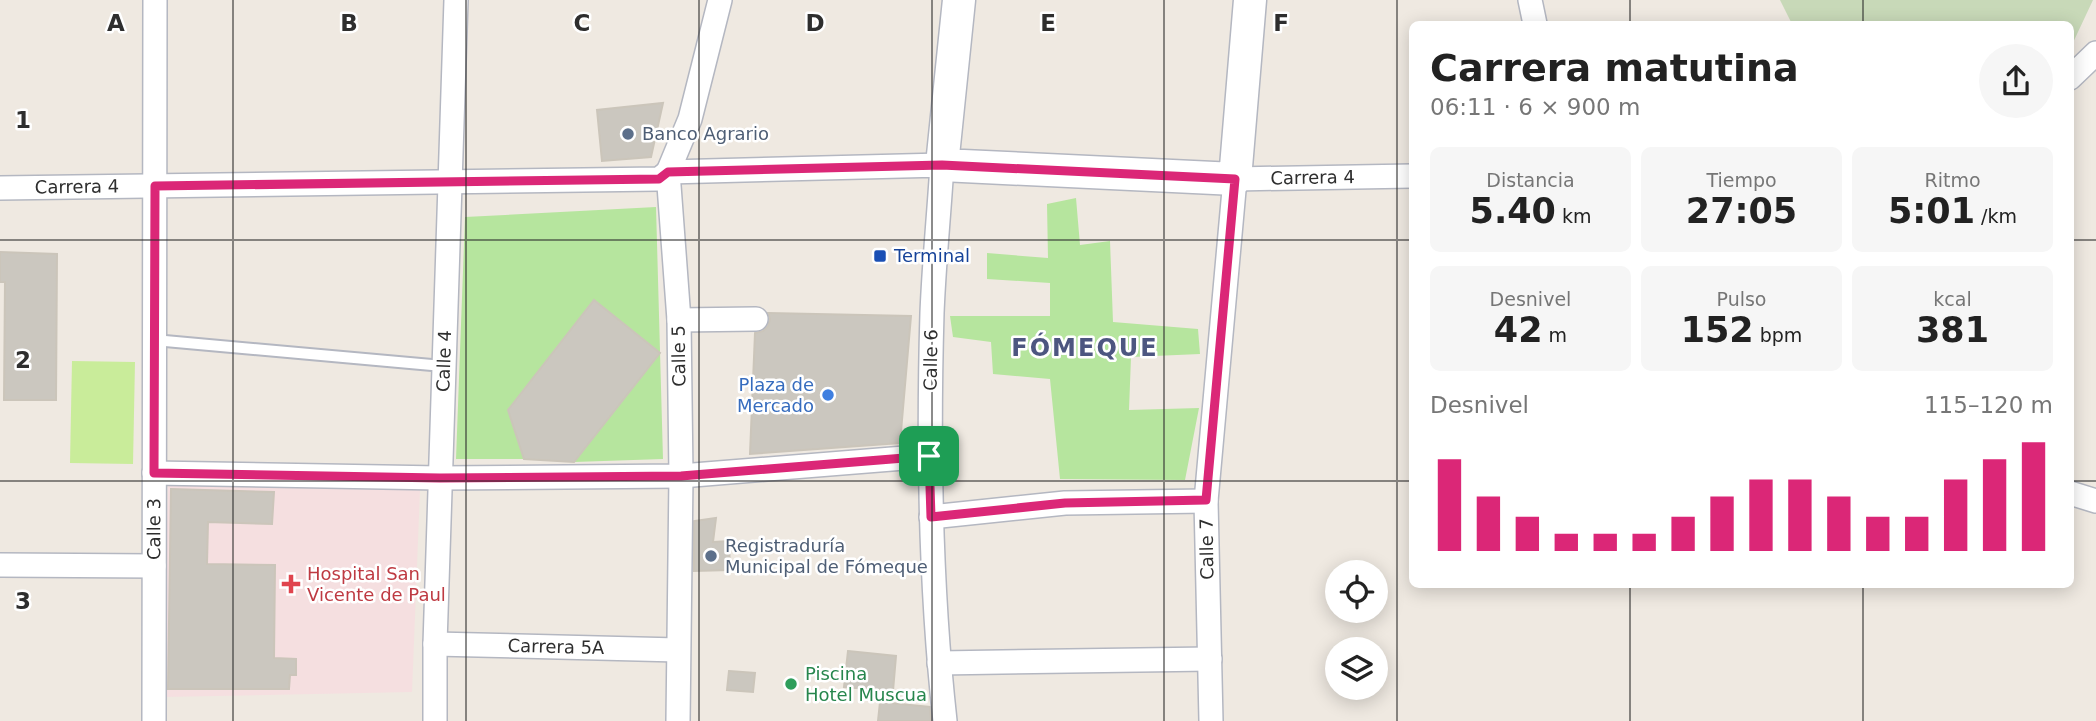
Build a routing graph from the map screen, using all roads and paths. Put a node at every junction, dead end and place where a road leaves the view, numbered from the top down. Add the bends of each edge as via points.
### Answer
1 (155, 0) edge
2 (456, 0) edge
3 (720, 0) edge
4 (959, 0) edge
5 (1250, 0) edge
6 (1530, 0) edge
7 (1534, 21) edge
8 (2096, 53) edge
9 (2074, 74) edge
10 (942, 165) junction
11 (668, 172) junction
12 (1409, 176) edge
13 (1235, 179) junction
14 (451, 182) junction
15 (155, 186) junction
16 (0, 188) edge
17 (756, 319) dead end
18 (679, 320) junction
19 (155, 340) junction
20 (443, 366) junction
21 (929, 456) junction
22 (154, 473) junction
23 (681, 476) junction
24 (440, 478) junction
25 (2074, 494) edge
26 (1206, 500) junction
27 (2096, 501) edge
28 (931, 517) junction
29 (0, 565) edge
30 (154, 566) junction
31 (435, 644) junction
32 (678, 650) junction
33 (1210, 659) junction
34 (939, 663) junction
35 (153, 721) edge
36 (435, 721) edge
37 (678, 721) edge
38 (945, 721) edge
39 (1211, 721) edge

1 - 15 street, Calle 3
2 - 14 street, Calle 4
3 - 11 street, Calle 5 via 690,119
4 - 10 street, Calle 6
5 - 13 street, Calle 7
6 - 7 street
8 - 9 street
10 - 11 street, Carrera 4
10 - 13 street, Carrera 4
10 - 21 street, Calle 6 via 932,310
11 - 14 street, Carrera 4 via 659,179
11 - 18 street, Calle 5
12 - 13 street, Carrera 4
13 - 26 street, Calle 7
14 - 15 street, Carrera 4
14 - 20 street, Calle 4
15 - 16 street, Carrera 4
15 - 19 street, Calle 3
17 - 18 street
18 - 23 street, Calle 5
19 - 20 lane
19 - 22 street, Calle 3
20 - 24 street, Calle 4
21 - 23 street
21 - 28 street, Calle 6
22 - 24 street
22 - 30 street, Calle 3
23 - 24 street
23 - 32 street, Calle 5
24 - 31 street, Calle 4
25 - 27 street
26 - 28 street via 1065,503
26 - 33 street, Calle 7
28 - 34 street, Calle 6
29 - 30 street
30 - 35 street, Calle 3
31 - 32 street, Carrera 5A
31 - 36 street, Calle 4
32 - 37 street, Calle 5
33 - 34 street
33 - 39 street, Calle 7
34 - 38 street, Calle 6

